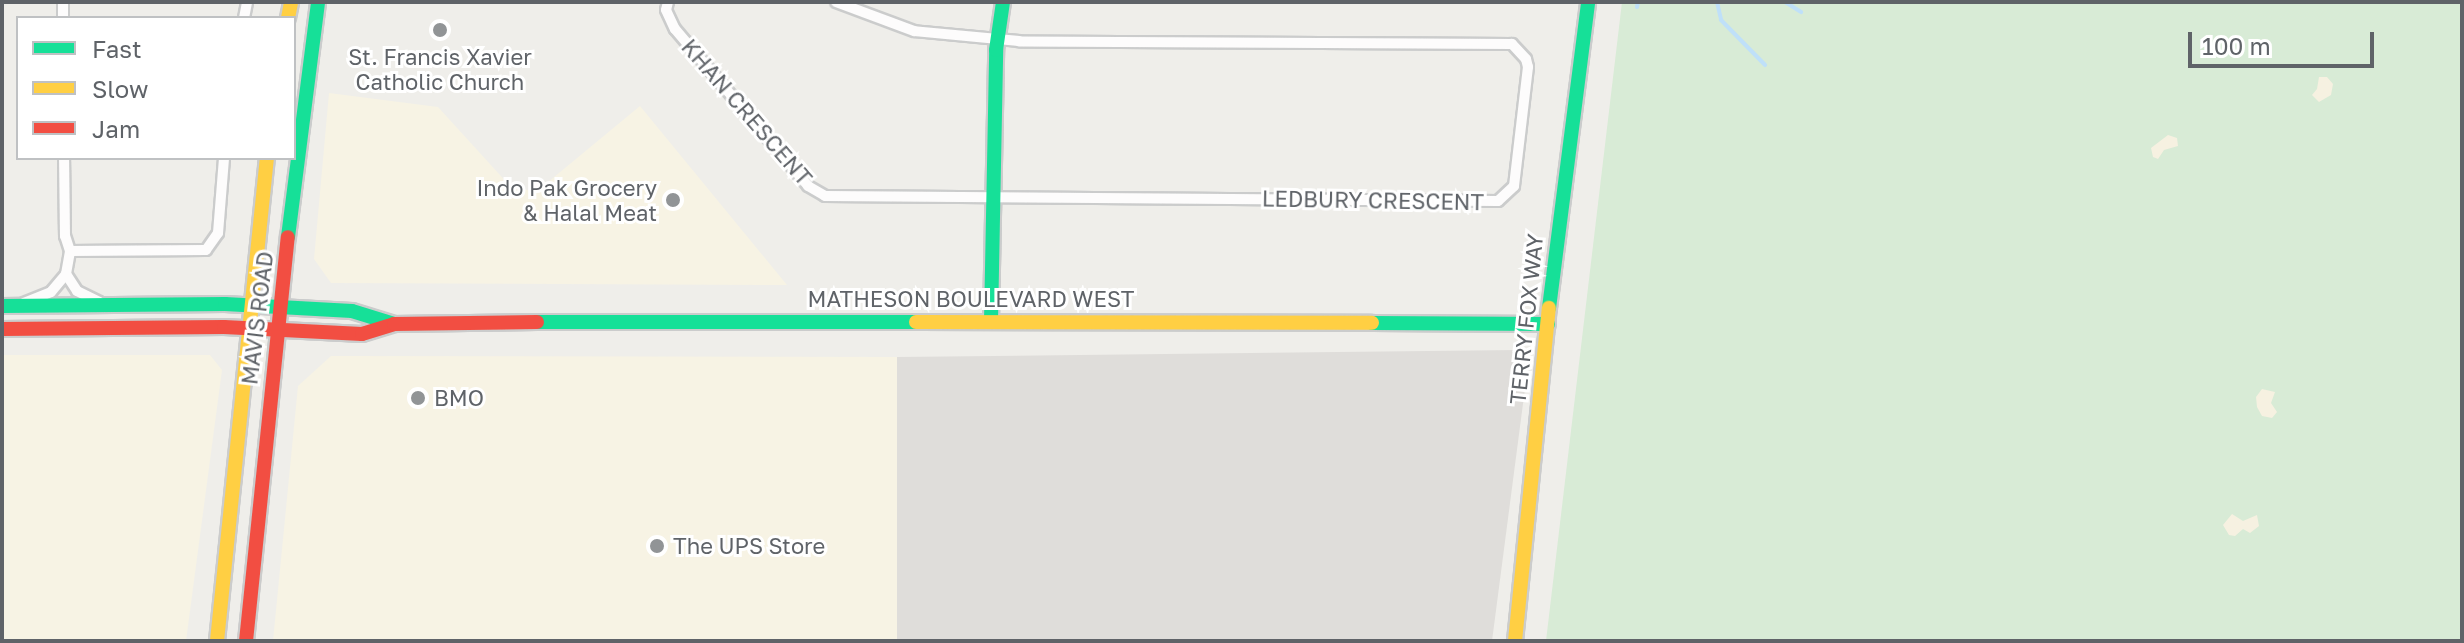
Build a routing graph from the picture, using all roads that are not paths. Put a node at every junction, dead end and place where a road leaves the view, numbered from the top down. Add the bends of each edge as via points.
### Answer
1 (318, 2) edge
2 (668, 2) edge
3 (836, 2) edge
4 (1003, 2) edge
5 (1588, 2) edge
6 (997, 40) junction
7 (64, 160) edge
8 (224, 160) edge
9 (267, 160) edge
10 (993, 197) junction
11 (70, 251) junction
12 (66, 274) junction
13 (104, 304) junction
14 (250, 305) junction
15 (8, 306) edge
16 (280, 307) junction
17 (991, 321) junction
18 (394, 324) junction
19 (1548, 324) junction
20 (2, 329) edge
21 (249, 329) junction
22 (276, 332) junction
23 (217, 641) edge
24 (246, 641) edge
25 (1515, 641) edge

1 - 16 street, MAVIS ROAD
2 - 10 street, KHAN CRESCENT via 675,29 808,186 836,197
3 - 6 street via 903,28
4 - 6 street
5 - 19 street, TERRY FOX WAY
6 - 10 street
6 - 10 street, LEDBURY CRESCENT via 1509,43 1528,67 1514,186 1498,201
7 - 11 street via 65,236
8 - 11 street via 218,233 206,250
9 - 14 street, MAVIS ROAD
10 - 17 street
11 - 12 street
12 - 13 street via 77,291
12 - 15 street via 51,292
13 - 14 street, MATHESON BOULEVARD WEST
13 - 15 street, MATHESON BOULEVARD WEST
14 - 16 street, MATHESON BOULEVARD WEST
14 - 21 street, MAVIS ROAD
16 - 18 street, MATHESON BOULEVARD WEST via 352,311
16 - 22 street, MAVIS ROAD
17 - 18 street, MATHESON BOULEVARD WEST
17 - 19 street, MATHESON BOULEVARD WEST
18 - 22 street, MATHESON BOULEVARD WEST via 362,334
19 - 25 street, TERRY FOX WAY
20 - 21 street, MATHESON BOULEVARD WEST
21 - 22 street, MATHESON BOULEVARD WEST
21 - 23 street, MAVIS ROAD
22 - 24 street, MAVIS ROAD

